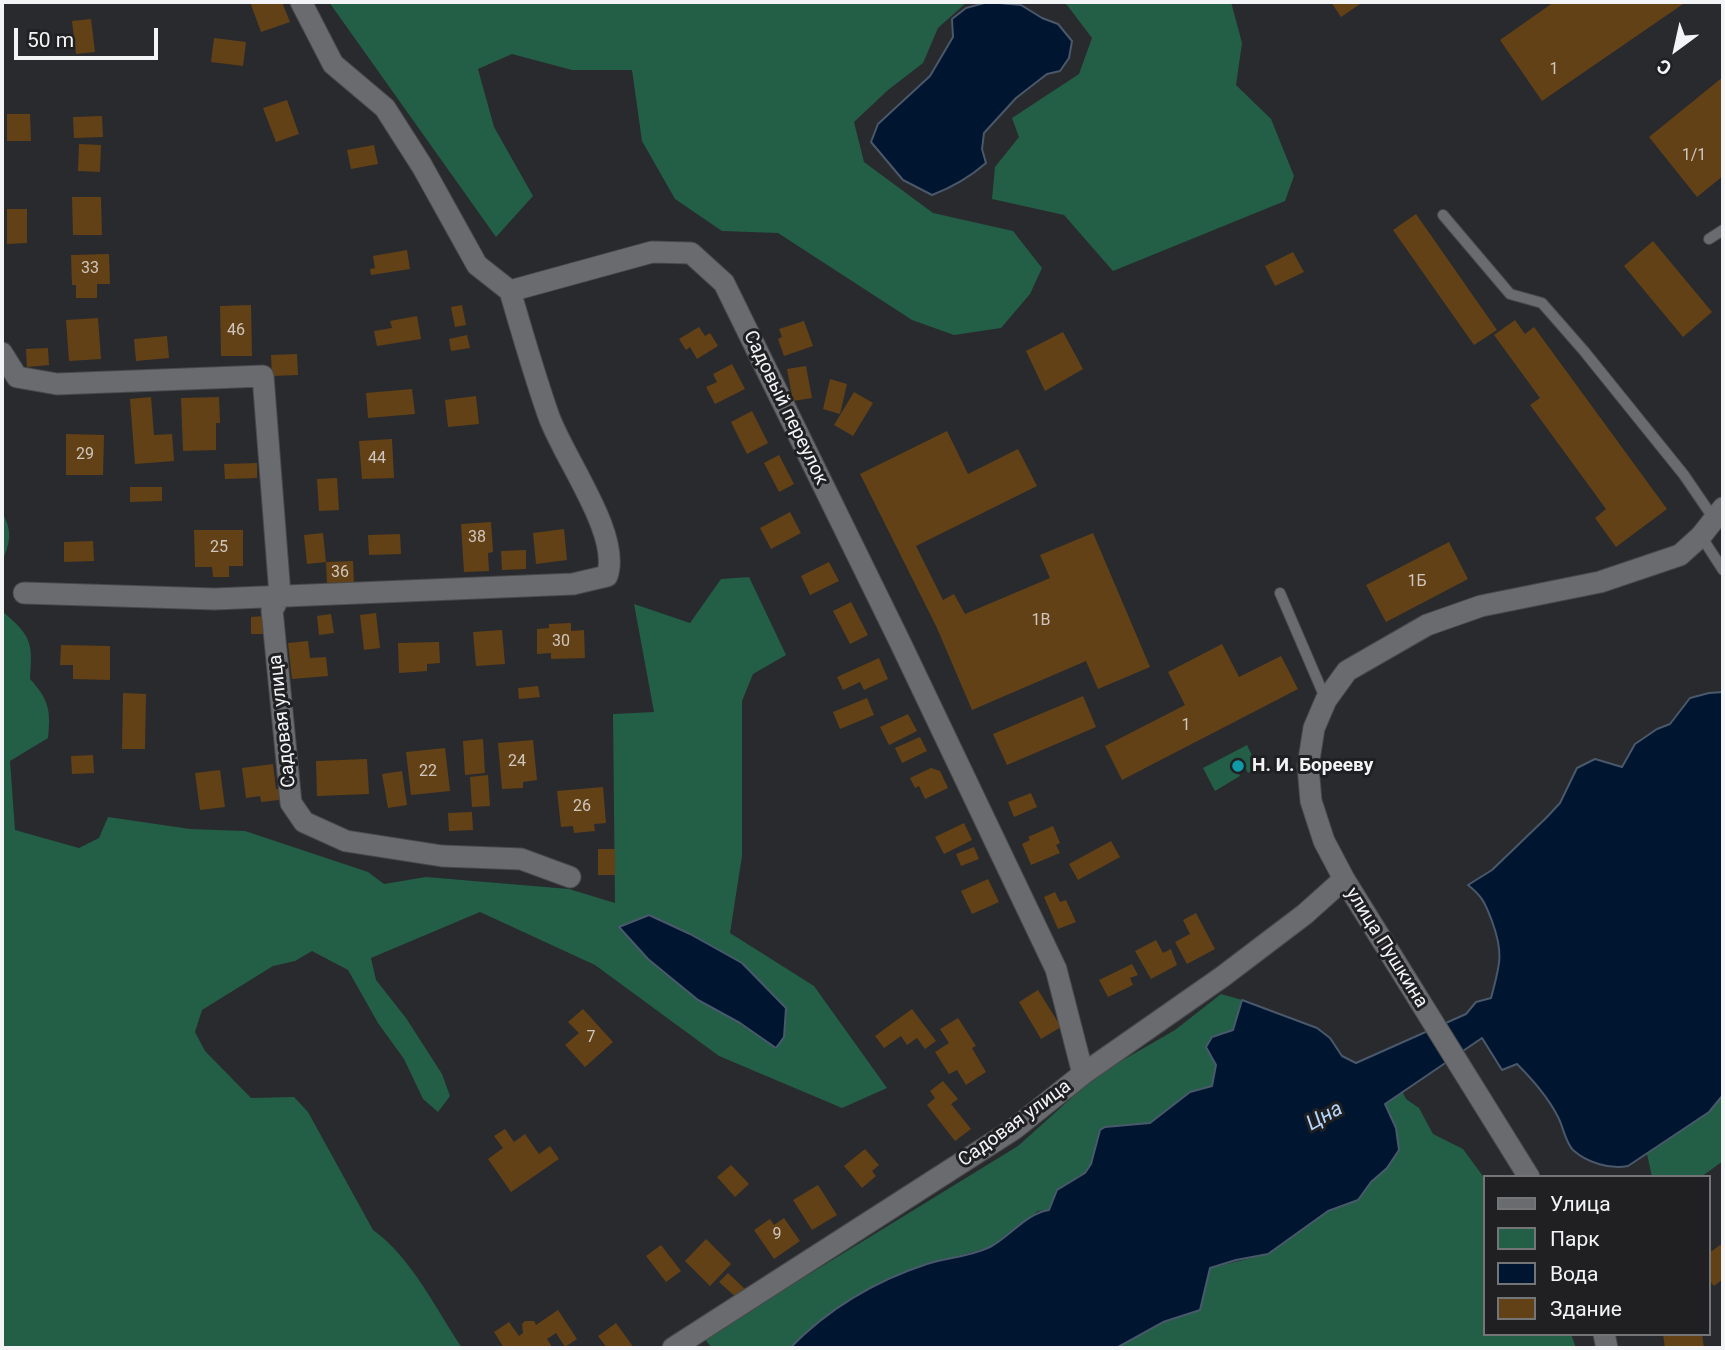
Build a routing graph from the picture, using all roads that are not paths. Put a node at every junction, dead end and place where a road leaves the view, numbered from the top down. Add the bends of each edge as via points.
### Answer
1 (301, 2) edge
2 (1443, 215) dead end
3 (1723, 230) edge
4 (1709, 239) dead end
5 (510, 291) junction
6 (2, 353) edge
7 (1713, 521) edge
8 (1723, 570) edge
9 (24, 593) dead end
10 (1280, 593) dead end
11 (280, 595) junction
12 (1326, 700) junction
13 (570, 877) dead end
14 (1344, 879) junction
15 (1083, 1074) junction
16 (1528, 1175) edge
17 (673, 1348) edge

1 - 5 street via 333,64 385,108 478,265
2 - 7 lane via 1510,294 1542,303 1684,475
3 - 4 lane
5 - 11 street via 549,417 605,533 611,564 607,576 573,584
5 - 15 street, Садовый переулок via 652,252 691,253 724,283 1056,970
6 - 11 street, Садовая улица via 17,377 58,384 263,376
7 - 8 lane
7 - 12 street, улица Пушкина via 1680,555 1600,582 1481,606 1427,625 1347,671
9 - 11 street via 215,599
10 - 12 lane
11 - 13 street, Садовая улица via 272,611 291,803 304,822 346,841 442,856 521,859
12 - 14 street, улица Пушкина via 1314,728 1308,766 1311,801 1324,841
14 - 15 street, Садовая улица via 1222,977
14 - 16 street, улица Пушкина
15 - 17 street, Садовая улица via 1014,1129

